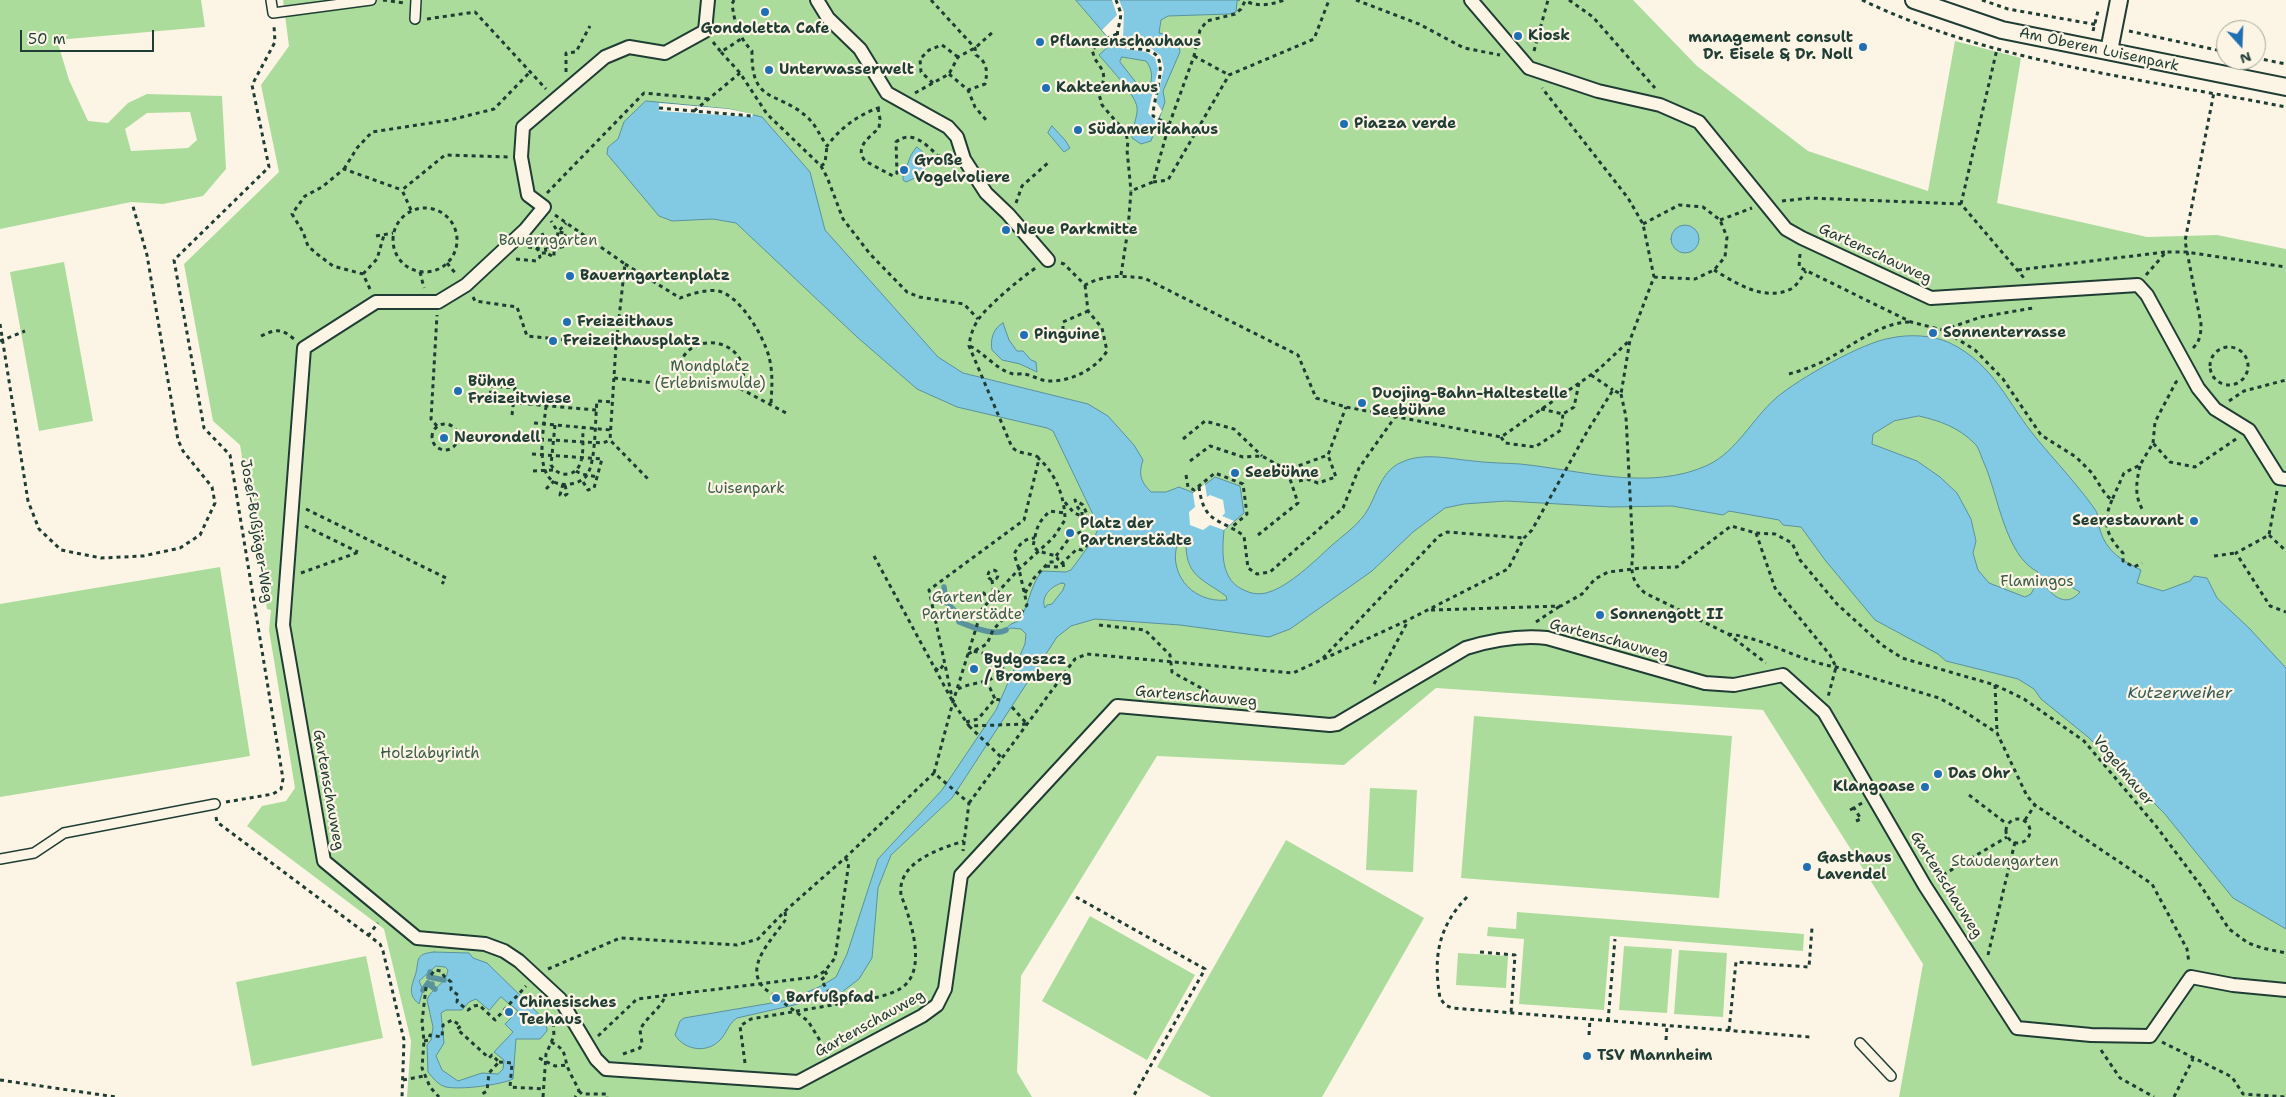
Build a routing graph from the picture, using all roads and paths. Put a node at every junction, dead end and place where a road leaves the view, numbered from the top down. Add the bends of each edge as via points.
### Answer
1 (271, 0) edge
2 (372, 0) edge
3 (380, 0) edge
4 (708, 0) edge
5 (734, 0) edge
6 (817, 0) edge
7 (931, 0) edge
8 (1116, 0) edge
9 (1284, 0) edge
10 (1329, 0) edge
11 (1356, 0) edge
12 (1471, 0) edge
13 (1548, 0) edge
14 (1569, 0) edge
15 (1914, 0) edge
16 (2119, 0) edge
17 (1243, 1) edge
18 (412, 2) edge
19 (273, 13) junction
20 (418, 16) joint
21 (590, 26) dead end
22 (1539, 30) dead end
23 (705, 31) junction
24 (994, 31) dead end
25 (1117, 34) junction
26 (741, 39) junction
27 (975, 48) junction
28 (1997, 49) dead end
29 (2109, 51) junction
30 (721, 52) junction
31 (1194, 56) junction
32 (958, 57) junction
33 (1518, 57) junction
34 (2266, 60) edge
35 (2286, 64) edge
36 (1529, 68) junction
37 (529, 73) junction
38 (740, 73) junction
39 (948, 74) junction
40 (1229, 76) junction
41 (575, 82) junction
42 (932, 83) junction
43 (2286, 87) edge
44 (968, 90) junction
45 (555, 98) junction
46 (710, 99) junction
47 (900, 100) junction
48 (2212, 102) dead end
49 (1660, 105) junction
50 (659, 108) dead end
51 (878, 108) junction
52 (694, 112) junction
53 (752, 116) dead end
54 (987, 121) dead end
55 (1169, 125) junction
56 (827, 146) junction
57 (962, 153) junction
58 (521, 157) junction
59 (1049, 162) dead end
60 (821, 166) junction
61 (344, 169) junction
62 (1153, 182) junction
63 (402, 190) junction
64 (1131, 191) junction
65 (132, 203) dead end
66 (1764, 204) junction
67 (1961, 204) junction
68 (541, 205) junction
69 (411, 210) junction
70 (1008, 214) junction
71 (1720, 220) junction
72 (566, 223) junction
73 (1643, 224) junction
74 (558, 232) junction
75 (393, 233) junction
76 (384, 235) junction
77 (376, 236) dead end
78 (557, 239) junction
79 (561, 241) junction
80 (524, 248) dead end
81 (547, 248) junction
82 (558, 248) junction
83 (520, 252) dead end
84 (539, 252) junction
85 (2166, 252) junction
86 (2186, 252) junction
87 (546, 253) junction
88 (1048, 260) junction
89 (447, 263) junction
90 (625, 264) junction
91 (1799, 267) dead end
92 (2286, 267) edge
93 (1714, 270) junction
94 (2018, 270) junction
95 (1806, 271) junction
96 (363, 274) junction
97 (1121, 275) junction
98 (1654, 278) junction
99 (368, 283) dead end
100 (466, 285) junction
101 (1084, 285) junction
102 (2138, 285) junction
103 (2035, 292) junction
104 (438, 302) junction
105 (2036, 308) dead end
106 (1088, 311) junction
107 (978, 319) junction
108 (1911, 322) junction
109 (0, 324) edge
110 (1943, 330) junction
111 (25, 331) dead end
112 (260, 336) dead end
113 (1063, 338) dead end
114 (1630, 340) junction
115 (1, 341) edge
116 (616, 345) junction
117 (969, 346) junction
118 (304, 348) junction
119 (2180, 356) junction
120 (1789, 374) dead end
121 (2190, 374) junction
122 (1591, 375) junction
123 (614, 378) junction
124 (2286, 380) edge
125 (2239, 382) junction
126 (1579, 383) junction
127 (1613, 390) junction
128 (2244, 391) junction
129 (1621, 394) junction
130 (613, 402) junction
131 (514, 403) junction
132 (770, 403) junction
133 (546, 406) junction
134 (1346, 407) junction
135 (1541, 409) junction
136 (2215, 409) junction
137 (596, 410) junction
138 (788, 414) dead end
139 (1563, 414) junction
140 (512, 415) dead end
141 (1395, 416) junction
142 (534, 423) dead end
143 (544, 424) junction
144 (555, 425) junction
145 (437, 426) junction
146 (583, 428) junction
147 (594, 428) junction
148 (611, 430) junction
149 (2249, 430) junction
150 (1501, 437) junction
151 (532, 439) dead end
152 (1183, 439) dead end
153 (543, 440) junction
154 (553, 440) junction
155 (610, 440) junction
156 (582, 442) junction
157 (593, 443) junction
158 (2153, 443) junction
159 (532, 454) dead end
160 (542, 455) junction
161 (1328, 455) junction
162 (552, 456) junction
163 (1262, 456) junction
164 (1038, 457) junction
165 (582, 458) junction
166 (592, 459) junction
167 (1190, 461) dead end
168 (2140, 465) junction
169 (544, 470) junction
170 (554, 470) junction
171 (1287, 470) junction
172 (576, 471) junction
173 (533, 472) dead end
174 (588, 474) junction
175 (1186, 475) dead end
176 (598, 477) junction
177 (2283, 478) edge
178 (582, 480) junction
179 (554, 481) junction
180 (650, 481) dead end
181 (1299, 481) dead end
182 (546, 488) dead end
183 (1199, 488) junction
184 (1062, 499) junction
185 (2112, 500) junction
186 (292, 502) junction
187 (2144, 512) dead end
188 (1065, 513) junction
189 (1082, 516) junction
190 (291, 519) junction
191 (1089, 519) dead end
192 (1230, 526) junction
193 (1756, 533) junction
194 (2269, 534) junction
195 (1258, 535) dead end
196 (1035, 538) junction
197 (1524, 538) junction
198 (1090, 542) dead end
199 (2286, 551) edge
200 (1038, 552) junction
201 (2236, 553) junction
202 (874, 556) dead end
203 (1056, 556) junction
204 (2214, 556) dead end
205 (1063, 562) junction
206 (2142, 563) dead end
207 (1046, 566) junction
208 (1020, 569) junction
209 (1631, 569) junction
210 (1064, 570) dead end
211 (286, 578) junction
212 (992, 580) dead end
213 (442, 584) dead end
214 (1025, 593) junction
215 (994, 596) junction
216 (982, 600) dead end
217 (986, 605) junction
218 (950, 606) dead end
219 (1428, 610) junction
220 (2286, 612) edge
221 (934, 618) junction
222 (1408, 620) junction
223 (1098, 625) dead end
224 (1728, 634) junction
225 (973, 651) junction
226 (968, 654) junction
227 (944, 664) junction
228 (1836, 667) junction
229 (934, 668) junction
230 (1783, 675) junction
231 (983, 683) junction
232 (1374, 685) dead end
233 (1995, 685) junction
234 (958, 689) junction
235 (995, 699) junction
236 (1000, 700) dead end
237 (953, 702) junction
238 (1012, 707) dead end
239 (1824, 712) junction
240 (1239, 718) junction
241 (968, 724) junction
242 (974, 727) junction
243 (1997, 733) junction
244 (1002, 758) dead end
245 (934, 773) junction
246 (1969, 795) dead end
247 (215, 804) junction
248 (2035, 805) junction
249 (1854, 808) dead end
250 (1850, 810) dead end
251 (2024, 820) junction
252 (2007, 824) junction
253 (2007, 837) junction
254 (964, 842) junction
255 (2014, 842) junction
256 (845, 858) junction
257 (0, 860) edge
258 (961, 875) junction
259 (1925, 886) junction
260 (1076, 897) dead end
261 (1467, 897) dead end
262 (785, 911) junction
263 (1812, 928) dead end
264 (1615, 939) dead end
265 (1480, 952) dead end
266 (2286, 953) edge
267 (825, 971) junction
268 (432, 974) dead end
269 (1983, 975) junction
270 (535, 976) junction
271 (2191, 977) junction
272 (759, 983) junction
273 (426, 987) dead end
274 (2286, 990) edge
275 (519, 994) dead end
276 (666, 994) junction
277 (836, 1005) junction
278 (797, 1011) junction
279 (1511, 1013) junction
280 (551, 1014) dead end
281 (1590, 1019) junction
282 (1608, 1021) junction
283 (1667, 1025) junction
284 (1729, 1030) junction
285 (2091, 1034) junction
286 (1589, 1035) dead end
287 (2150, 1036) junction
288 (1810, 1037) dead end
289 (1666, 1040) dead end
290 (424, 1041) junction
291 (550, 1042) junction
292 (642, 1043) dead end
293 (1860, 1043) dead end
294 (587, 1044) junction
295 (539, 1058) dead end
296 (2193, 1059) junction
297 (499, 1062) junction
298 (546, 1062) junction
299 (832, 1064) junction
300 (567, 1065) junction
301 (424, 1076) junction
302 (1891, 1076) dead end
303 (748, 1079) junction
304 (0, 1080) edge
305 (403, 1080) junction
306 (544, 1089) junction
307 (579, 1091) junction
308 (116, 1097) edge
309 (402, 1097) edge
310 (438, 1097) edge
311 (482, 1097) edge
312 (543, 1097) edge
313 (576, 1097) edge
314 (607, 1097) edge
315 (1133, 1097) edge
316 (2154, 1097) edge
317 (2174, 1097) edge
318 (2286, 1097) edge

1 - 19 lane
2 - 19 lane
3 - 18 path
4 - 23 street
5 - 26 path via 736,27
6 - 47 street via 828,18 860,49 887,93
7 - 27 path
8 - 25 path via 1120,17
9 - 17 path via 1256,6
10 - 40 path via 1314,39
11 - 33 path via 1419,24 1474,52
12 - 33 street, Gartenschauweg
13 - 22 path
14 - 49 path via 1593,17 1663,97
15 - 29 street, Am Oberen Luisenpark via 2002,30
16 - 29 street
17 - 31 path via 1235,14 1207,21 1200,30
18 - 20 lane
19 - 247 path, Josef-Bußjäger-Weg via 275,42 252,86 269,167 174,260 204,428 230,455 283,779 281,789 273,794
20 - 37 path via 426,19 475,12
21 - 41 path via 576,52 566,53 564,71
23 - 30 path
23 - 41 street via 664,52 629,48 605,57
24 - 27 path
25 - 55 path via 1121,44 1150,50 1157,57 1161,66 1153,104 1154,116
25 - 64 path via 1092,50 1103,71 1104,80 1099,94 1102,105 1125,132 1128,141
26 - 30 path
26 - 56 path via 752,51 752,67 759,87 769,97 807,116
27 - 32 path
27 - 44 path via 976,55 984,60 988,74 985,84
28 - 67 path
29 - 43 street, Am Oberen Luisenpark
30 - 38 path
31 - 40 path
31 - 55 path
32 - 39 path
32 - 42 path via 942,46 929,50 920,59 921,72
33 - 36 street, Gartenschauweg
34 - 35 path
36 - 49 street, Gartenschauweg via 1598,91
36 - 73 path via 1628,198
37 - 45 path
37 - 61 path via 494,109 450,120 372,132
38 - 46 path
38 - 60 path via 767,114
39 - 42 path
39 - 44 path
40 - 62 path via 1168,180
41 - 45 street
42 - 47 path
44 - 54 path
45 - 58 street via 523,127
46 - 52 path
46 - 68 path via 644,94
47 - 51 path
47 - 57 street via 948,127 957,137
48 - 86 path via 2185,241
49 - 66 street, Gartenschauweg via 1699,122
50 - 52 path
51 - 56 path via 838,132
51 - 57 path via 879,128 867,137 861,148 862,157 888,174 893,176 897,173 896,142 906,137 927,144 938,156
52 - 53 path
55 - 62 path
56 - 60 path
57 - 70 street via 986,193
58 - 63 path via 445,155
58 - 68 street via 528,195
59 - 70 path via 1022,186 1015,207
60 - 107 path via 843,219 870,254 907,292 919,298 964,304
61 - 63 path
61 - 96 path via 305,196 292,214 308,246 317,254 333,266
62 - 64 path
63 - 69 path
64 - 97 path
65 - 115 path via 147,254 178,440 212,487 214,503 200,535 180,548 142,556 101,558 61,550 39,529 28,501
66 - 67 path via 1810,198
66 - 71 path
66 - 103 street, Gartenschauweg via 1786,229 1931,298
67 - 94 path
68 - 72 path
68 - 100 street via 525,230
69 - 75 path via 399,219
69 - 89 path via 431,208 441,211 451,220 457,241
70 - 88 street
71 - 73 path via 1704,207 1678,205
71 - 93 path via 1727,237 1725,257
72 - 74 path
72 - 90 path
73 - 98 path
74 - 78 path
74 - 78 path via 551,221 543,226 544,238
74 - 79 path via 566,233
75 - 76 path
75 - 89 path via 394,250 402,264 410,269 428,272
76 - 77 path
76 - 96 path via 377,259
78 - 79 path
78 - 81 path
79 - 82 path via 557,242
79 - 82 path via 565,246
80 - 84 path via 536,248
81 - 84 path via 540,244
81 - 87 path
82 - 87 path via 554,257
83 - 84 path via 513,257 527,261 536,261 540,257
84 - 87 path
85 - 86 path
85 - 94 path
85 - 102 path
86 - 92 path
86 - 119 path via 2201,334 2198,343
88 - 101 path via 1064,264
88 - 107 path via 1019,279
89 - 100 path
90 - 116 path
90 - 132 path via 680,298 718,291 742,307 769,356 772,377
91 - 95 path
93 - 95 path via 1743,288 1768,294 1792,288
93 - 98 path via 1695,279
94 - 103 path
95 - 108 path
96 - 99 path
97 - 101 path via 1096,279
97 - 134 path via 1144,278 1298,355 1316,398
98 - 114 path
100 - 104 street
100 - 116 path via 476,301 517,307 527,336
101 - 106 path
102 - 103 street, Gartenschauweg
102 - 119 street via 2147,295
104 - 118 street via 376,302
104 - 145 path via 431,419
105 - 110 path via 1981,317
106 - 113 path via 1063,322
106 - 117 path via 1102,328 1108,351 1101,361 1074,376 1048,381 1012,374
107 - 117 path
108 - 110 path
108 - 120 path via 1884,328 1822,362
109 - 115 path
110 - 185 path via 1975,350 2003,379 2041,435 2076,457 2092,472
111 - 115 path
112 - 118 path via 273,330 285,331
114 - 122 path
114 - 129 path
116 - 123 path
117 - 164 path via 1013,450
118 - 186 street, Gartenschauweg
119 - 121 street
121 - 136 street
121 - 158 path via 2176,382 2155,422
122 - 126 path
122 - 127 path
123 - 130 path
123 - 132 path via 679,386 678,365 686,353 702,343 714,342 726,346 738,357 744,370 741,389
124 - 128 path
125 - 125 path via 2247,374 2246,356 2237,349 2220,350 2210,367 2215,379 2227,385
125 - 128 path
126 - 135 path
126 - 139 path via 1574,408
127 - 129 path
127 - 197 path via 1532,530
128 - 136 path
129 - 209 path via 1626,417 1633,540
130 - 137 path via 597,401
130 - 148 path
131 - 131 path via 490,400 492,386 515,388
131 - 133 path
131 - 140 path
132 - 138 path
133 - 137 path
133 - 143 path
134 - 141 path
134 - 161 path
135 - 139 path
135 - 150 path
136 - 149 street
137 - 147 path
139 - 150 path via 1561,430 1535,447 1505,443
141 - 150 path
141 - 192 path via 1360,468 1343,508 1270,572 1257,574 1248,568 1244,536
142 - 143 path
143 - 144 path
143 - 153 path
144 - 146 path
144 - 154 path
145 - 145 path via 432,434 436,447 444,450 453,447 458,440 456,428 449,424
146 - 147 path
146 - 156 path
147 - 148 path
147 - 157 path
148 - 155 path
149 - 158 path via 2195,467 2170,462
149 - 177 street
151 - 153 path
152 - 163 path via 1205,421 1234,429
153 - 154 path
153 - 160 path
154 - 156 path
154 - 162 path
155 - 157 path
155 - 180 path
156 - 157 path
156 - 165 path
157 - 166 path
158 - 168 path
159 - 160 path
160 - 162 path
160 - 169 path
161 - 171 path
161 - 181 path via 1336,477 1318,483 1307,479
162 - 165 path
162 - 170 path
163 - 167 path via 1243,457 1210,446
163 - 171 path
164 - 184 path via 1049,467
164 - 221 path via 1024,520 929,590
165 - 166 path
165 - 172 path
166 - 174 path
166 - 176 path via 602,459
168 - 185 path via 2124,473
168 - 187 path via 2135,488
169 - 170 path
169 - 173 path
169 - 179 path
170 - 172 path via 565,474
171 - 195 path via 1298,503
172 - 174 path
174 - 176 path
174 - 178 path
175 - 183 path via 1188,488
176 - 178 path via 594,488 588,490
177 - 194 path
178 - 179 path via 564,484
179 - 182 path
183 - 192 path via 1201,504 1214,520
183 - 192 path via 1215,473 1243,484 1247,514
184 - 188 path
184 - 189 path via 1074,513
185 - 206 path via 2106,515 2107,530 2123,553 2123,561 2134,567
186 - 190 street, Gartenschauweg
186 - 213 path via 446,578
188 - 196 path via 1050,511 1040,521
188 - 200 path via 1060,530
189 - 191 path via 1075,500 1083,505
189 - 203 path via 1085,524 1081,534 1072,536
190 - 211 street, Gartenschauweg
190 - 211 path via 359,552
193 - 209 path, Vogelmauer via 1731,526 1677,567
193 - 228 path via 1775,588 1830,655
193 - 233 path, Vogelmauer via 1775,534 1792,543 1800,560 1837,604 1889,650 1902,658
194 - 199 path
194 - 201 path
196 - 200 path via 1033,546
196 - 208 path via 1019,544 1014,554
197 - 219 path via 1508,569
197 - 222 path via 1446,532 1439,536 1320,660
198 - 205 path
200 - 203 path
200 - 208 path
201 - 204 path
201 - 220 path via 2270,606
202 - 229 path
203 - 207 path via 1055,562
205 - 207 path via 1058,567
205 - 210 path
207 - 214 path
208 - 214 path
208 - 215 path
209 - 219 path via 1601,574 1582,594 1561,606
209 - 224 path via 1636,585 1645,593
211 - 270 street, Gartenschauweg via 285,643 324,861 417,938 485,944 504,951
212 - 215 path
214 - 225 path via 1027,605 1017,618 1004,618 992,632 988,644
215 - 217 path
216 - 217 path
217 - 226 path
218 - 221 path
219 - 222 path
221 - 227 path
222 - 232 path
223 - 240 path via 1146,630 1170,655 1172,672 1234,706
224 - 228 path via 1749,636 1818,664
224 - 230 path
225 - 226 path
225 - 231 path via 1005,660 1000,675
226 - 234 path
227 - 229 path via 939,671
227 - 237 path
228 - 239 path
228 - 243 path via 1939,698
229 - 237 path
230 - 239 street, Gartenschauweg
230 - 240 street, Gartenschauweg via 1734,686 1705,684 1536,637 1484,642 1466,648 1337,724
231 - 234 path via 968,683
231 - 235 path via 990,688
233 - 243 path
233 - 266 path, Vogelmauer via 2024,699 2084,741 2156,826 2230,929 2248,942
234 - 237 path
235 - 236 path
235 - 241 path via 978,719
237 - 241 path
237 - 245 path
238 - 242 path via 1027,724
239 - 259 street, Gartenschauweg
240 - 258 street, Gartenschauweg via 1116,706
241 - 242 path
242 - 244 path
243 - 248 path via 2027,796
245 - 254 path via 968,803
245 - 256 path
246 - 252 path
247 - 257 lane via 64,833 34,853
247 - 305 path via 217,822 380,944 404,1040
248 - 251 path
248 - 271 path via 2152,884 2187,949
249 - 250 path
251 - 252 path via 2018,818
251 - 255 path via 2028,824 2029,836
252 - 253 path
253 - 255 path
253 - 259 path
254 - 258 path
254 - 277 path via 923,858 903,878 901,896 916,948 913,974 906,984 896,992
255 - 269 path
256 - 262 path
256 - 267 path via 849,862 835,958
258 - 299 street, Gartenschauweg via 945,989 937,1005
259 - 269 street, Gartenschauweg
260 - 315 path via 1205,969
261 - 279 path via 1442,934 1439,946 1440,998 1452,1008
262 - 270 path via 758,939 737,945 620,938
262 - 272 path via 786,918 758,958
263 - 284 path via 1808,967 1736,962
264 - 282 path
265 - 279 path via 1515,955
267 - 272 path via 815,977
267 - 277 path via 827,976 821,980
268 - 275 path via 441,970 451,982 451,990 458,995 457,1002 468,1010 477,1004 495,1020
269 - 285 street, Gartenschauweg via 2017,1028
270 - 294 street, Gartenschauweg via 560,1000
271 - 274 street
271 - 287 street
272 - 276 path
272 - 278 path
273 - 290 path via 422,1022
276 - 292 path via 640,1030
276 - 294 path via 632,1002
277 - 278 path
278 - 299 path via 808,1021
278 - 303 path via 751,1019 740,1026
279 - 281 path
280 - 291 path via 555,1026
281 - 282 path
281 - 286 path
282 - 283 path
283 - 284 path
283 - 289 path
284 - 288 path
285 - 287 street, Gartenschauweg
285 - 316 path via 2120,1078
287 - 296 path
290 - 297 path via 430,1036 442,1037 443,1025 452,1020 460,1026 457,1029 463,1035 489,1058 492,1055
290 - 301 path
291 - 298 path
291 - 300 path via 565,1054
293 - 302 lane
294 - 303 street, Gartenschauweg via 606,1069
295 - 298 path
296 - 317 path
296 - 318 path via 2232,1078 2243,1094
297 - 306 path via 512,1063 510,1087
297 - 311 path via 489,1073 487,1091
298 - 300 path via 555,1066
298 - 306 path
299 - 303 street, Gartenschauweg via 798,1082
300 - 307 path
301 - 305 path
301 - 310 path
304 - 308 path
305 - 309 path
306 - 312 path
307 - 313 path
307 - 314 path via 582,1094 607,1094

